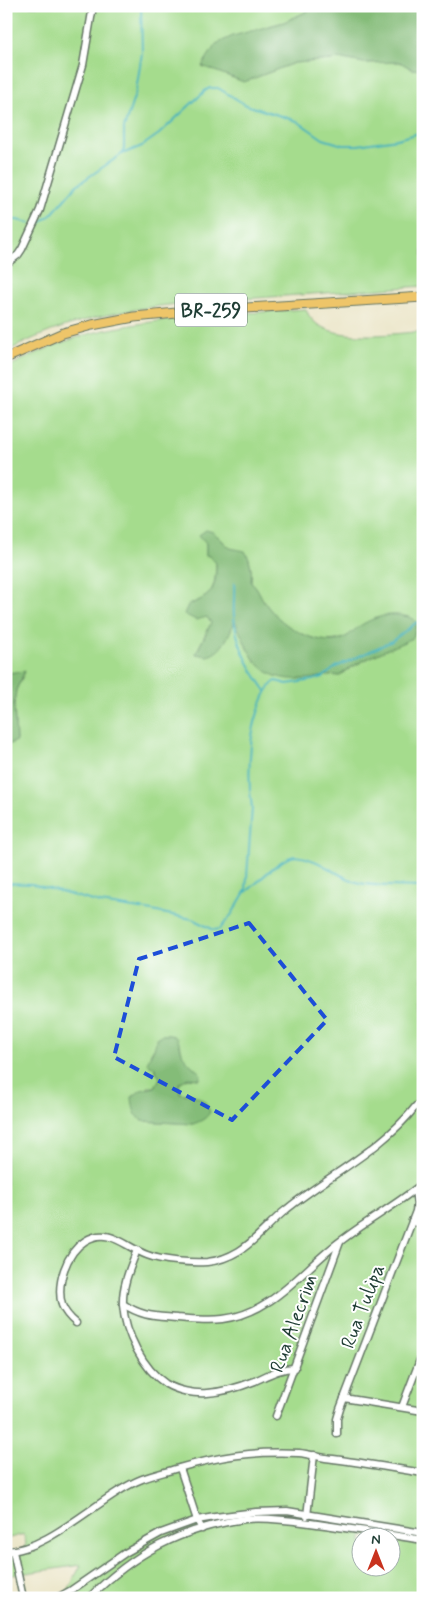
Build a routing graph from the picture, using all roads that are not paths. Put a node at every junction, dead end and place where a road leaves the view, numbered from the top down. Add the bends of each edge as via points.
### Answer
1 (93, 6) edge
2 (6, 264) edge
3 (423, 297) edge
4 (6, 358) edge
5 (416, 1106) dead end
6 (423, 1183) edge
7 (414, 1190) junction
8 (412, 1221) junction
9 (423, 1225) edge
10 (340, 1241) junction
11 (138, 1250) junction
12 (123, 1304) junction
13 (76, 1323) dead end
14 (423, 1352) edge
15 (295, 1368) junction
16 (344, 1398) junction
17 (402, 1407) junction
18 (423, 1411) edge
19 (276, 1416) dead end
20 (337, 1434) dead end
21 (314, 1455) junction
22 (180, 1468) junction
23 (423, 1473) edge
24 (308, 1514) junction
25 (197, 1520) junction
26 (306, 1522) junction
27 (202, 1529) junction
28 (423, 1532) edge
29 (423, 1540) edge
30 (10, 1551) edge
31 (23, 1598) edge
32 (57, 1598) edge
33 (89, 1598) edge

1 - 2 street via 83,65 43,202 18,256
3 - 4 highway, BR-259 via 134,317 92,325
5 - 11 street via 405,1120 362,1156 286,1209 230,1256 198,1262 147,1256
6 - 7 street
7 - 8 street, Rua Tulipa via 417,1204
7 - 10 street
8 - 9 street
8 - 16 street, Rua Tulipa
10 - 12 street via 274,1299 246,1313 224,1319 199,1320 149,1316
10 - 15 street, Rua Alecrim
11 - 12 street via 125,1283
11 - 13 street via 122,1240 104,1235 78,1246 68,1260 61,1284 62,1305
12 - 15 street via 131,1337 144,1361 159,1379 178,1389 192,1393 225,1391 280,1369
14 - 17 street
15 - 19 street, Rua Alecrim
16 - 17 street
16 - 20 street, Rua Tulipa via 337,1419
17 - 18 street
21 - 22 street via 256,1452 223,1456
21 - 23 street
21 - 24 street
22 - 25 street
22 - 30 street via 142,1479 32,1546
24 - 25 street via 256,1512
24 - 26 street
24 - 28 street
25 - 27 street
25 - 32 street via 144,1542
26 - 27 street via 247,1519
26 - 29 street
27 - 33 street via 169,1540 140,1556 122,1567
30 - 31 street

